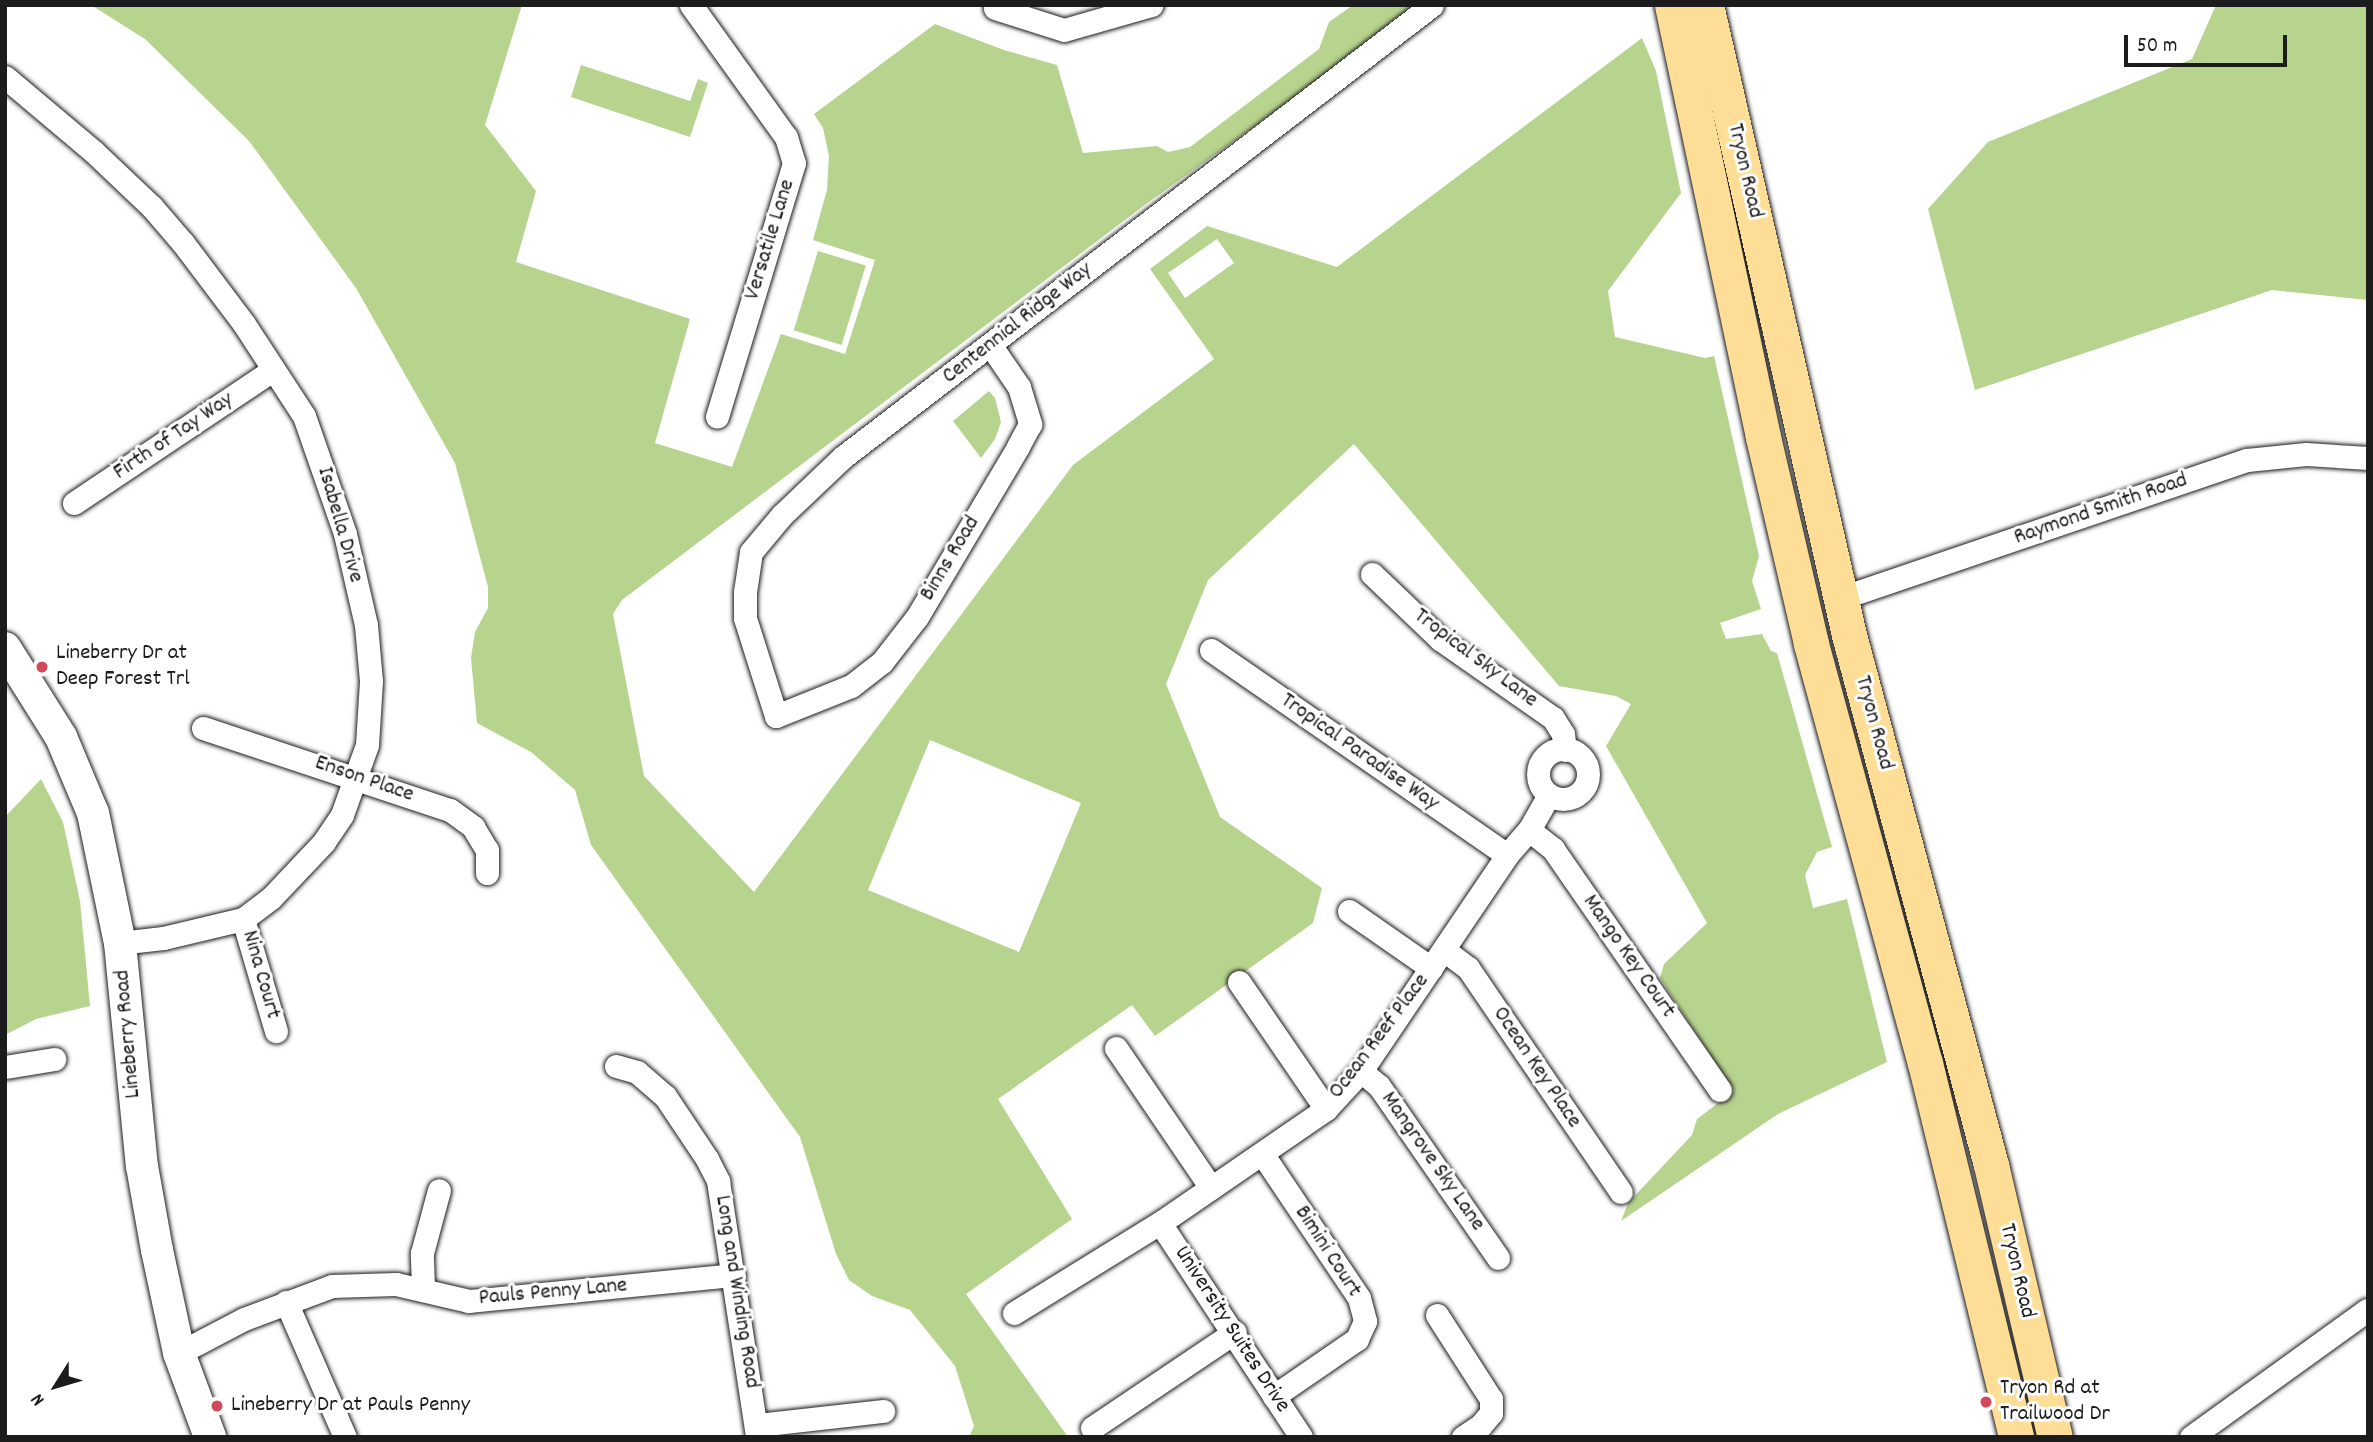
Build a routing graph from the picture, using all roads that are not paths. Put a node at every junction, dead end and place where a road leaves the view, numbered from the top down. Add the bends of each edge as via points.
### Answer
1 (691, 5) edge
2 (1151, 5) edge
3 (1432, 5) edge
4 (1672, 5) edge
5 (1706, 5) edge
6 (995, 8) dead end
7 (5, 78) edge
8 (991, 346) junction
9 (273, 370) junction
10 (717, 417) dead end
11 (2368, 458) edge
12 (74, 503) dead end
13 (1372, 575) dead end
14 (1840, 598) junction
15 (1211, 650) dead end
16 (7, 654) edge
17 (776, 716) joint
18 (203, 728) dead end
19 (1565, 750) junction
20 (357, 777) junction
21 (1549, 795) junction
22 (1529, 830) junction
23 (1507, 855) junction
24 (487, 873) dead end
25 (1349, 911) dead end
26 (243, 919) junction
27 (120, 943) junction
28 (1438, 959) junction
29 (1239, 982) dead end
30 (276, 1031) dead end
31 (1116, 1048) dead end
32 (54, 1059) dead end
33 (616, 1066) dead end
34 (5, 1067) edge
35 (1361, 1071) junction
36 (1720, 1090) dead end
37 (1326, 1109) junction
38 (1263, 1155) junction
39 (1211, 1188) junction
40 (439, 1190) dead end
41 (1621, 1192) dead end
42 (1160, 1223) junction
43 (1498, 1258) dead end
44 (734, 1275) junction
45 (423, 1288) junction
46 (286, 1302) junction
47 (2367, 1310) edge
48 (1014, 1313) dead end
49 (1437, 1315) dead end
50 (1235, 1332) junction
51 (179, 1353) junction
52 (1274, 1396) junction
53 (883, 1411) dead end
54 (1092, 1428) dead end
55 (757, 1431) edge
56 (210, 1437) edge
57 (345, 1437) edge
58 (1301, 1437) edge
59 (1463, 1437) edge
60 (2016, 1437) edge
61 (2055, 1437) edge
62 (2191, 1437) edge

1 - 10 street, Versatile Lane via 786,137 794,163
2 - 6 street via 1063,30
3 - 8 street, Centennial Ridge Way
4 - 60 main road, Tryon Road via 1811,644 1928,1076
5 - 14 main road, Tryon Road
7 - 9 street, Isabella Drive via 152,207 244,324
8 - 17 street, Centennial Ridge Way via 843,457 751,552 745,618
8 - 17 street, Binns Road via 1019,387 1030,424 1018,447 917,617 882,663 851,686
9 - 12 street, Firth of Tay Way
9 - 20 street, Isabella Drive via 304,416 325,471 366,625 367,745
11 - 14 street, Raymond Smith Road via 2306,454 2247,460
13 - 19 street, Tropical Sky Lane via 1457,652 1553,718 1563,734
14 - 61 main road, Tryon Road via 1985,1140
15 - 23 street, Tropical Paradise Way
16 - 27 street, Lineberry Road via 61,737 93,813
18 - 20 street, Enson Place
19 - 21 street via 1549,754 1539,766 1539,782
19 - 21 street via 1580,756 1584,763 1585,786 1573,797
20 - 24 street, Enson Place via 450,810 473,827 487,850
20 - 26 street, Isabella Drive via 342,815 324,842 300,871
21 - 22 street, Ocean Reef Place
22 - 23 street, Ocean Reef Place
22 - 36 street, Mango Key Court via 1553,849
23 - 28 street, Ocean Reef Place
25 - 28 street, Ocean Key Place
26 - 27 street, Isabella Drive via 175,936
26 - 30 street, Nina Court
27 - 51 street, Lineberry Road via 142,1166
28 - 35 street, Ocean Reef Place
28 - 41 street, Ocean Key Place via 1468,968
29 - 37 street
31 - 39 street
32 - 34 street
33 - 44 street, Long and Winding Road via 637,1072 665,1096 708,1158 718,1181
35 - 37 street, Ocean Reef Place
35 - 43 street, Mangrove Sky Lane via 1379,1086
37 - 38 street, Ocean Reef Place
38 - 39 street, Ocean Reef Place
38 - 52 street, Bimini Court via 1359,1298 1365,1321 1357,1339
39 - 42 street, Ocean Reef Place
40 - 45 street via 422,1253
42 - 48 street, Ocean Reef Place
42 - 50 street, University Suites Drive
44 - 45 street, Pauls Penny Lane via 469,1301
44 - 55 street, Long and Winding Road
45 - 46 street, Pauls Penny Lane via 396,1283 332,1286
46 - 51 street, Pauls Penny Lane
46 - 57 street
47 - 62 street
49 - 59 street via 1491,1399 1491,1413
50 - 52 street, University Suites Drive
50 - 54 street
51 - 56 street, Lineberry Road
52 - 58 street, University Suites Drive
53 - 55 street

